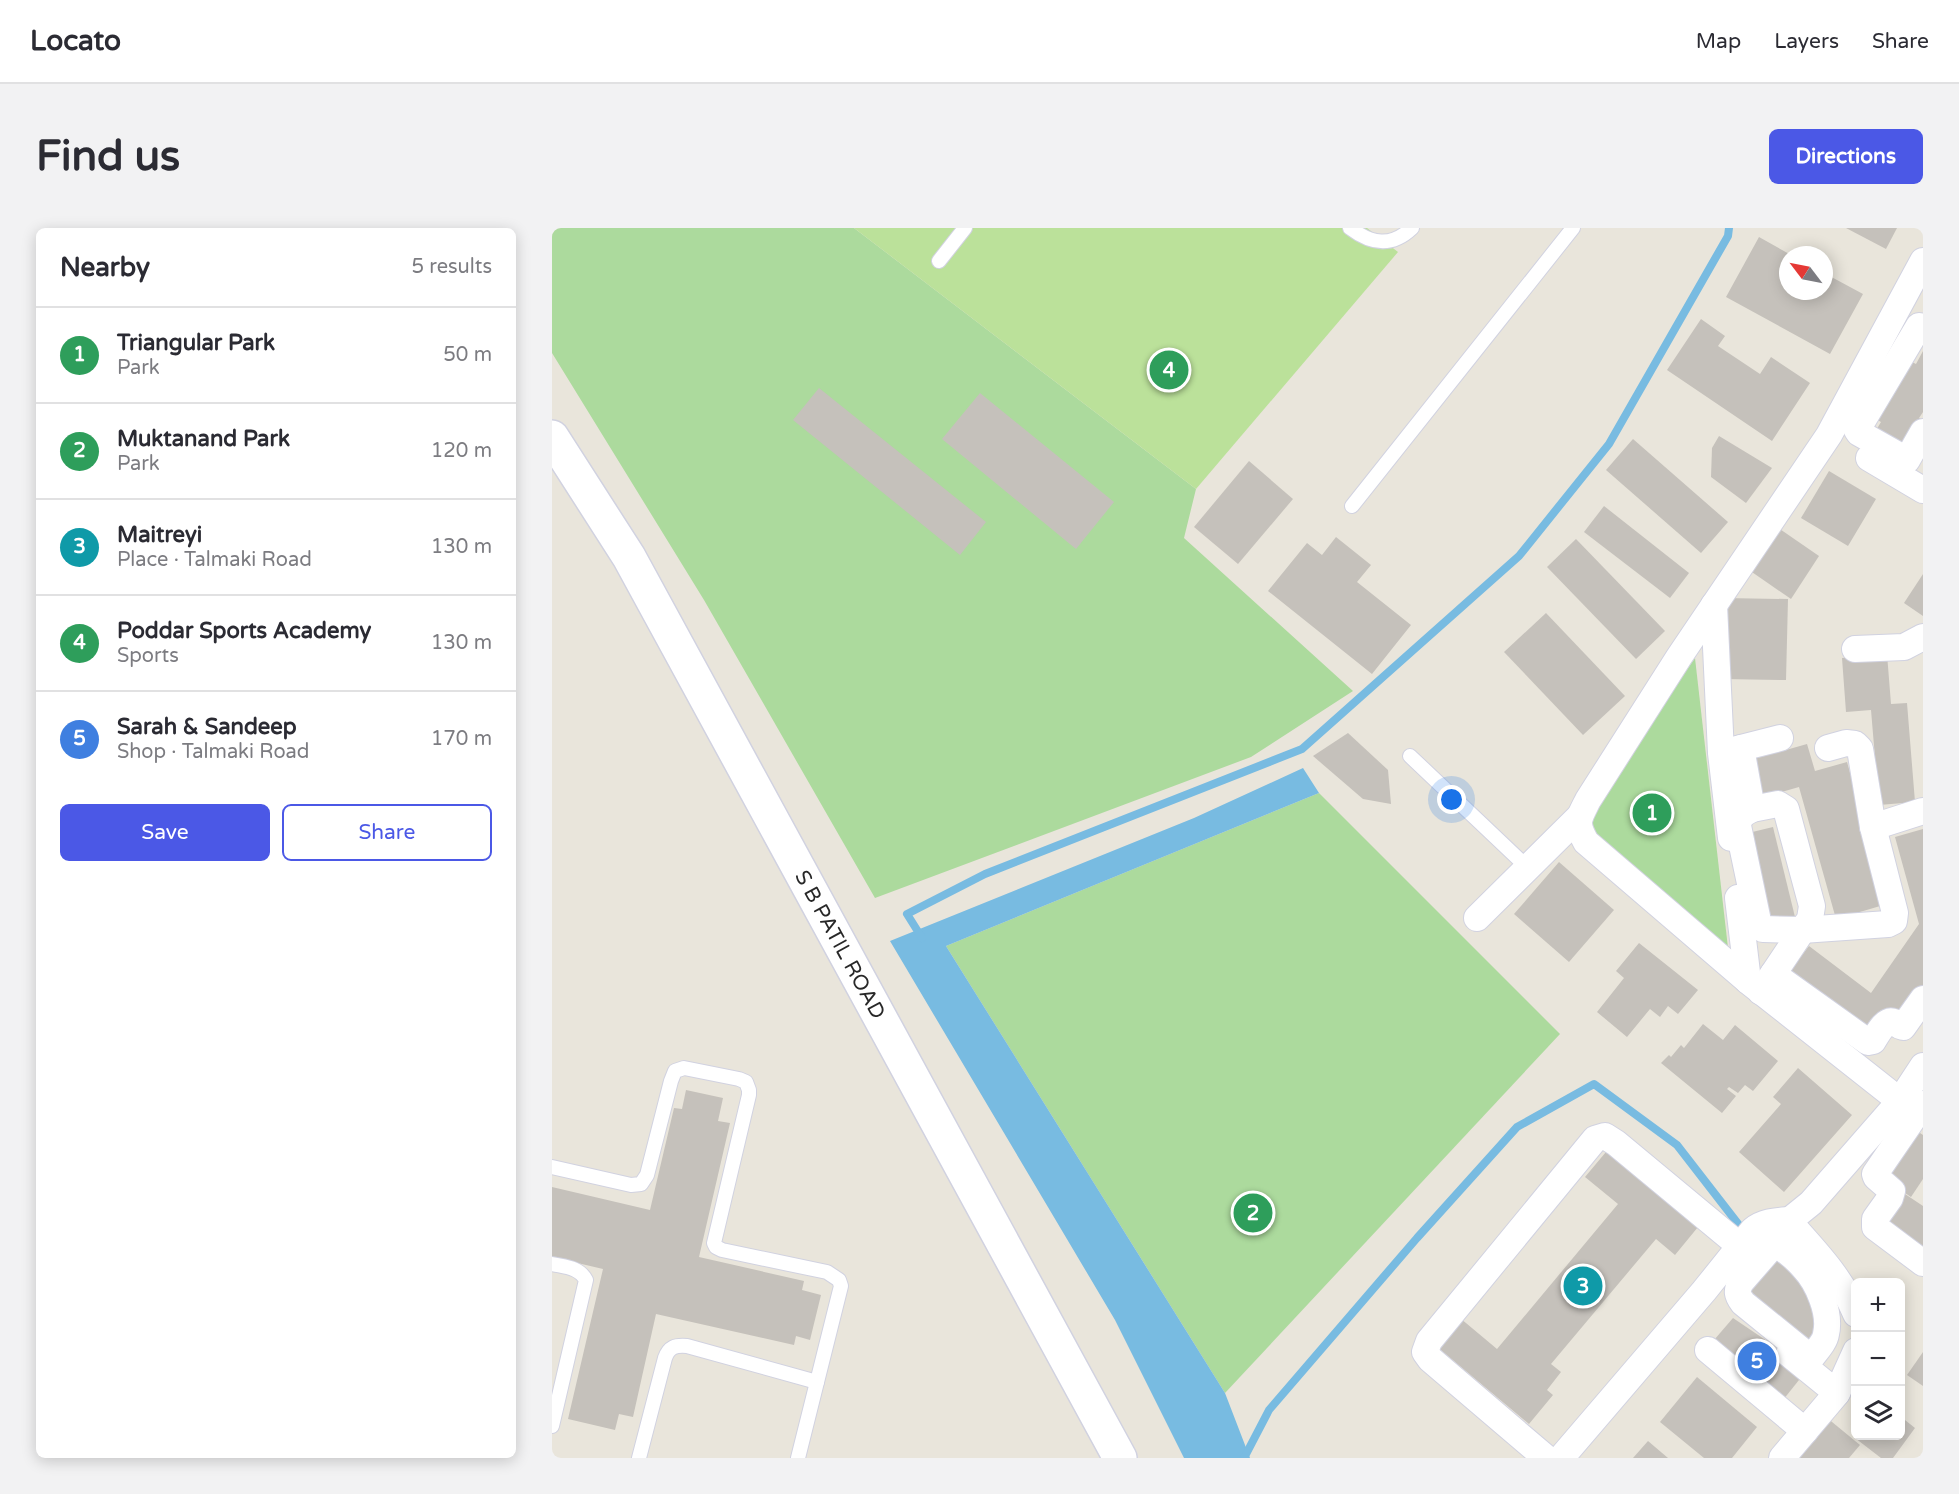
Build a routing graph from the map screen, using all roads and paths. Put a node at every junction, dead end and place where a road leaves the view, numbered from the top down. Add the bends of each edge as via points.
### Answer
1 (965, 228) edge
2 (1350, 228) edge
3 (1412, 228) edge
4 (1573, 228) edge
5 (939, 261) dead end
6 (1923, 261) edge
7 (1895, 312) junction
8 (1921, 327) edge
9 (1878, 345) junction
10 (1900, 357) junction
11 (1871, 382) junction
12 (1923, 432) edge
13 (1829, 435) junction
14 (552, 437) edge
15 (1878, 454) junction
16 (1923, 490) edge
17 (1352, 506) dead end
18 (1714, 605) junction
19 (1923, 637) edge
20 (1855, 649) dead end
21 (1780, 738) dead end
22 (1828, 748) dead end
23 (1731, 750) junction
24 (1410, 756) dead end
25 (1752, 809) junction
26 (1923, 811) edge
27 (1580, 816) junction
28 (1873, 827) junction
29 (1528, 868) junction
30 (1477, 918) dead end
31 (1802, 930) junction
32 (1760, 982) junction
33 (1923, 999) edge
34 (1923, 1066) edge
35 (1913, 1098) edge
36 (552, 1167) edge
37 (1790, 1235) junction
38 (1740, 1246) junction
39 (1923, 1263) edge
40 (552, 1264) edge
41 (1823, 1302) junction
42 (1851, 1303) edge
43 (1851, 1305) edge
44 (1740, 1313) dead end
45 (1708, 1350) dead end
46 (1813, 1356) junction
47 (1851, 1363) edge
48 (817, 1382) junction
49 (1841, 1386) junction
50 (552, 1426) edge
51 (1804, 1431) junction
52 (639, 1458) edge
53 (798, 1458) edge
54 (1120, 1458) edge
55 (1546, 1458) edge
56 (1562, 1458) edge
57 (1782, 1458) edge

1 - 5 lane
2 - 3 lane via 1363,238 1382,242 1396,239
4 - 17 lane
6 - 7 street
7 - 8 street
7 - 9 street
8 - 10 street
9 - 10 street
9 - 11 street
10 - 11 street
11 - 13 street
11 - 15 street via 1857,429
12 - 15 street via 1906,460
13 - 15 street
13 - 18 street
14 - 54 street, S B PATIL ROAD via 629,557
15 - 16 street
18 - 23 street
18 - 27 street
19 - 20 street via 1904,647
21 - 23 street
22 - 28 street via 1846,743 1860,749
23 - 25 street
23 - 32 street
24 - 29 lane
25 - 31 street via 1778,804 1786,809 1812,906 1810,919
25 - 31 street via 1744,813 1738,826 1758,924 1763,929
26 - 28 street
27 - 29 street
27 - 32 street via 1578,827 1586,842
28 - 31 street via 1896,914 1894,921
29 - 30 street
31 - 32 street
32 - 33 street via 1868,1042 1889,1021 1903,1027
32 - 35 street
34 - 35 street
35 - 37 street via 1811,1203
35 - 39 street via 1875,1174 1892,1191 1874,1223
36 - 48 lane via 641,1184 647,1175 675,1071 684,1068 746,1082 749,1090 714,1243 722,1250 827,1272 839,1281 840,1295
37 - 38 street via 1771,1222 1753,1230
37 - 41 street
37 - 42 street via 1827,1265
37 - 46 street via 1741,1282 1738,1296 1809,1357
38 - 55 street via 1616,1143 1605,1136 1594,1139 1425,1352
38 - 56 street
40 - 50 lane via 576,1269 586,1280
41 - 43 street
41 - 46 street via 1826,1336
44 - 49 street
45 - 51 street
46 - 49 street
47 - 49 street
48 - 52 lane via 687,1346 672,1347 665,1358
48 - 53 lane
49 - 51 street
51 - 57 street

